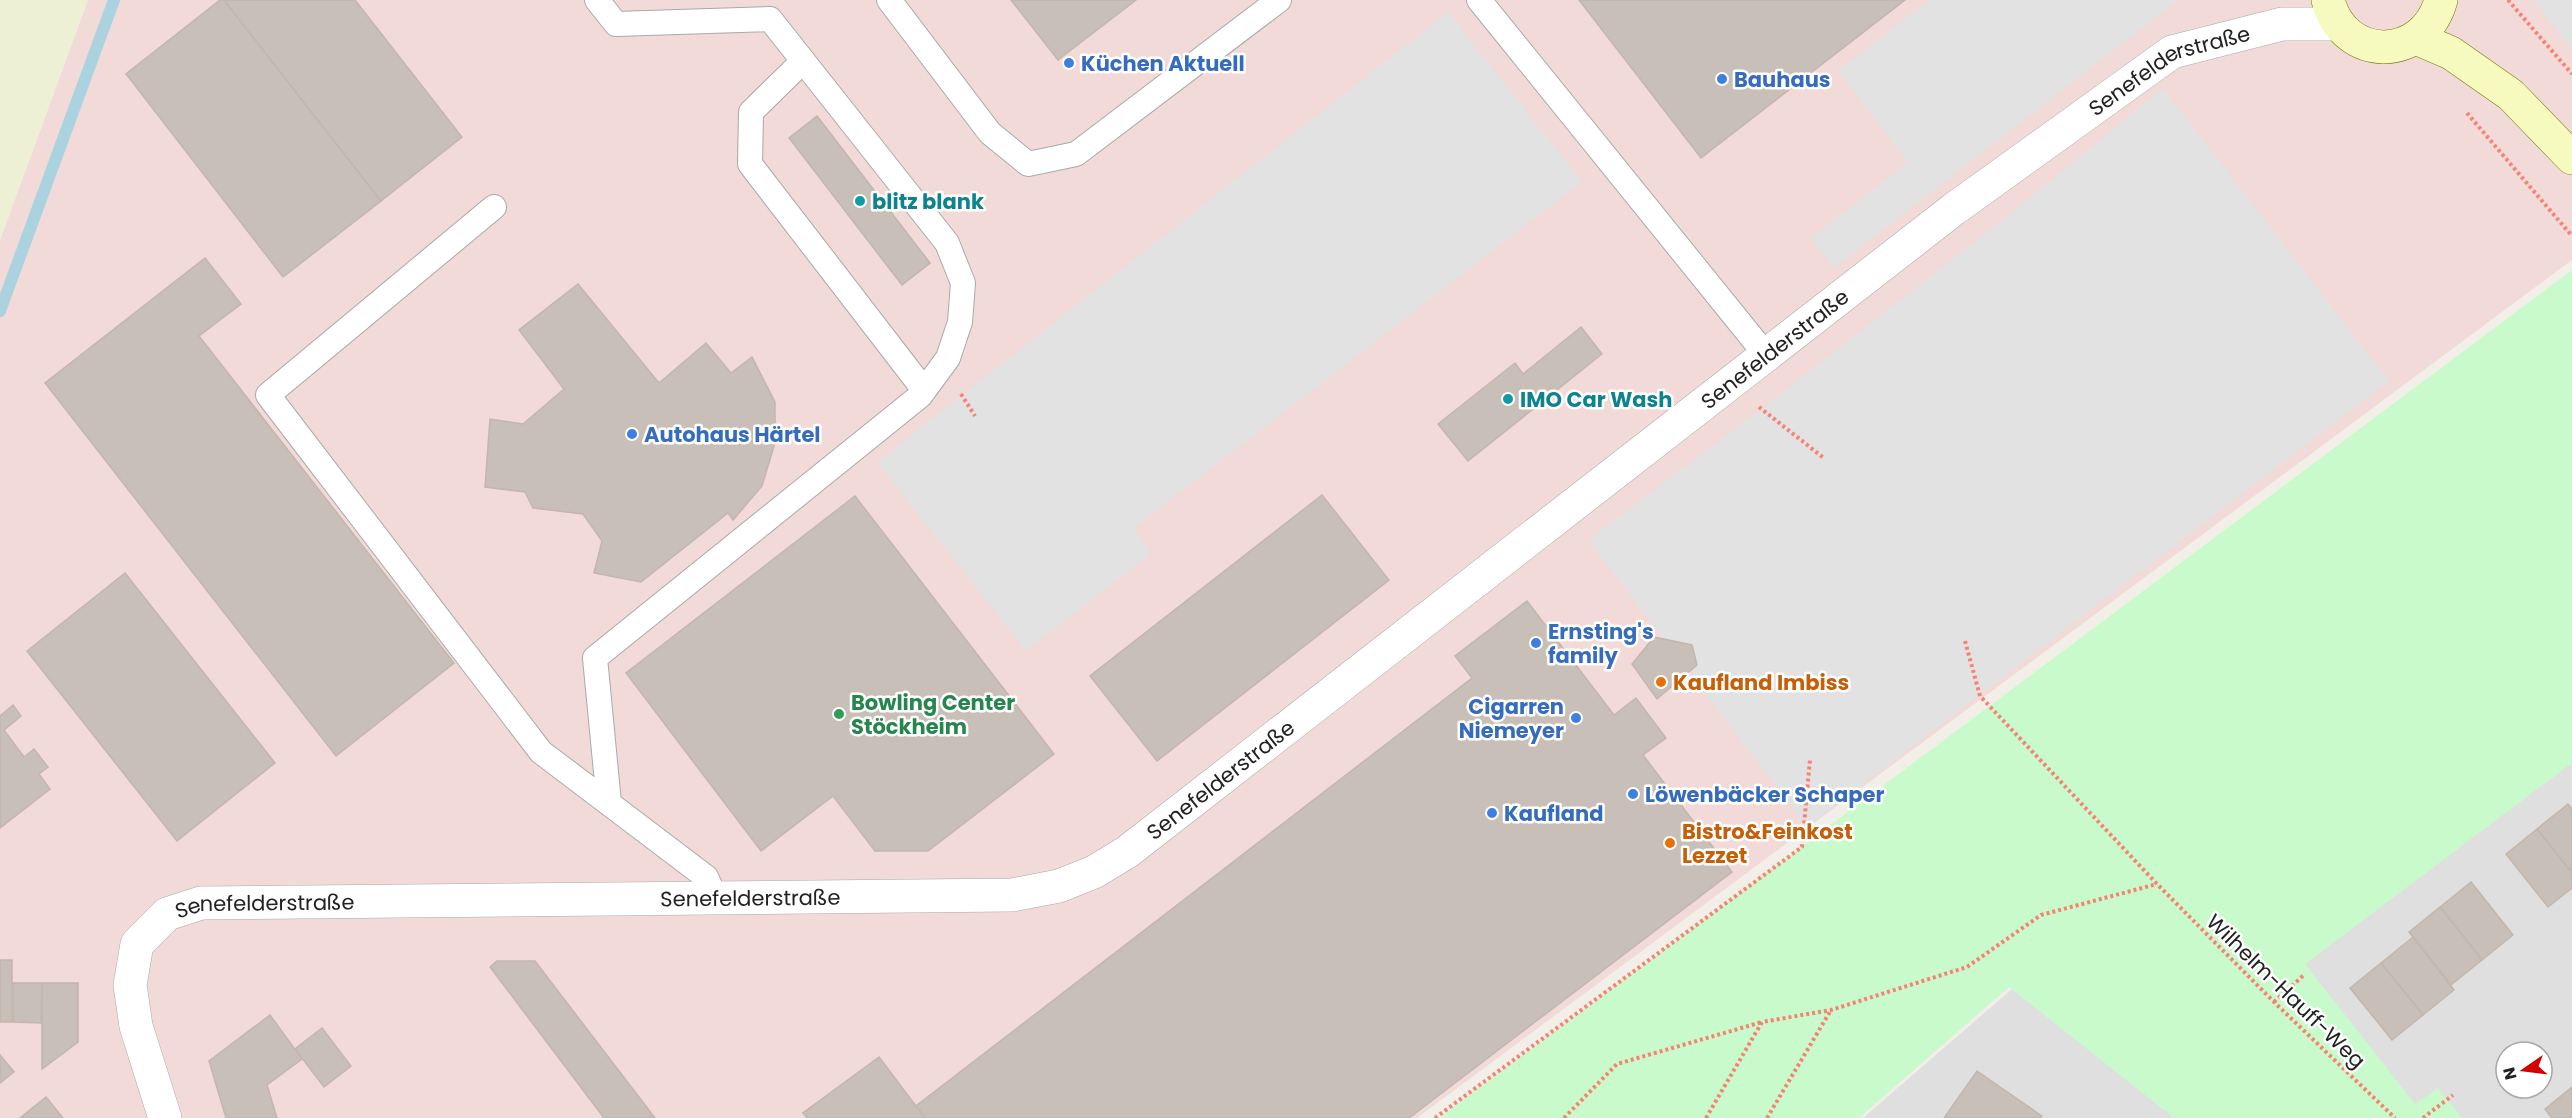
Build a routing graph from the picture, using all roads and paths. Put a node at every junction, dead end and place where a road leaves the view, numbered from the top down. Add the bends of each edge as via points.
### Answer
1 (597, 0) edge
2 (889, 0) edge
3 (1280, 0) edge
4 (1479, 0) edge
5 (2307, 0) edge
6 (2508, 0) edge
7 (2333, 12) edge
8 (2430, 19) edge
9 (2282, 24) junction
10 (802, 61) junction
11 (2572, 74) edge
12 (2466, 111) dead end
13 (2572, 158) edge
14 (494, 207) dead end
15 (2572, 236) edge
16 (1766, 355) junction
17 (1734, 380) junction
18 (924, 390) junction
19 (966, 401) dead end
20 (975, 416) dead end
21 (1826, 459) dead end
22 (1965, 641) dead end
23 (1810, 760) dead end
24 (609, 803) junction
25 (2157, 884) junction
26 (716, 899) junction
27 (2305, 974) dead end
28 (2274, 1002) junction
29 (1831, 1010) junction
30 (1762, 1022) junction
31 (2453, 1095) dead end
32 (165, 1118) edge
33 (1435, 1118) edge
34 (1564, 1118) edge
35 (1706, 1118) edge
36 (1767, 1118) edge
37 (2395, 1118) edge
38 (2422, 1118) edge

1 - 10 lane via 616,24 770,19
2 - 3 lane via 990,133 1028,164 1076,154
4 - 16 lane
5 - 9 street, Senefelderstraße
6 - 11 path
7 - 8 street via 2350,36 2365,45 2391,46
7 - 9 street, Senefelderstraße
8 - 13 street via 2451,53 2511,95
9 - 16 street, Senefelderstraße via 2172,52 1983,187
10 - 18 lane via 947,243 963,283 960,322 948,358
10 - 18 lane via 751,112 750,164
12 - 15 path
14 - 24 lane via 268,395 541,752
16 - 17 street, Senefelderstraße
17 - 21 path via 1761,409
17 - 26 street, Senefelderstraße via 1127,852 1094,872 1059,886 1012,895
18 - 24 lane via 595,657
19 - 20 path
22 - 25 path, Wilhelm-Hauff-Weg via 1980,696
23 - 33 path via 1802,847
24 - 26 lane via 706,877
25 - 28 path, Wilhelm-Hauff-Weg
25 - 29 path via 2041,915 1967,967
26 - 32 street, Senefelderstraße via 201,903 167,914 137,944 129,985 135,1026
27 - 28 path
28 - 37 path, Wilhelm-Hauff-Weg
29 - 30 path
29 - 36 path
30 - 34 path via 1617,1064
30 - 35 path
31 - 38 path

